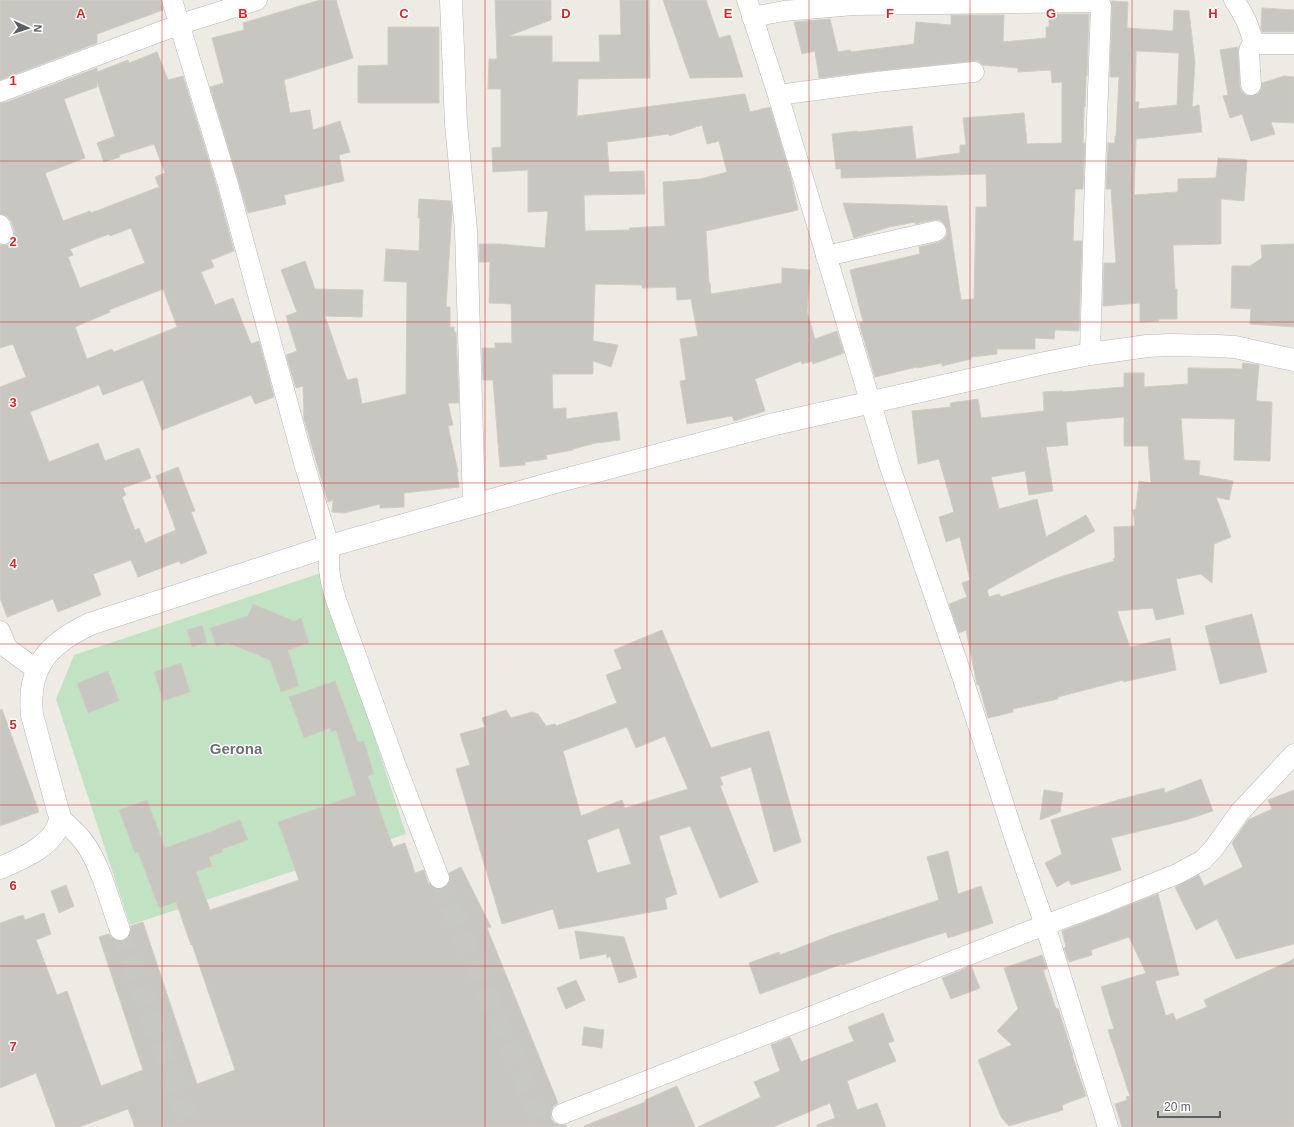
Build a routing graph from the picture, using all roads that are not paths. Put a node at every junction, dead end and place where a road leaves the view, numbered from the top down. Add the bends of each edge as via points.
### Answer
1 (172, 0) edge
2 (258, 0) edge
3 (451, 0) edge
4 (1234, 0) edge
5 (750, 9) edge
6 (178, 25) junction
7 (1254, 44) junction
8 (1294, 44) edge
9 (974, 72) dead end
10 (1251, 85) dead end
11 (0, 92) edge
12 (778, 96) junction
13 (936, 232) dead end
14 (826, 256) junction
15 (1090, 354) junction
16 (1294, 360) edge
17 (870, 403) junction
18 (474, 504) junction
19 (329, 546) junction
20 (2, 643) edge
21 (37, 670) junction
22 (1294, 754) edge
23 (60, 818) junction
24 (0, 868) edge
25 (439, 878) tunnel mouth
26 (1045, 925) junction
27 (120, 930) tunnel mouth
28 (562, 1114) dead end
29 (1108, 1127) edge

1 - 6 street
2 - 6 street
3 - 18 main road via 456,124 466,230
4 - 7 street via 1244,14
5 - 12 street
5 - 15 street via 784,12 853,5 1100,2
6 - 11 street
6 - 19 street via 227,181
7 - 8 street
7 - 10 street via 1249,50
9 - 12 street
12 - 14 street
13 - 14 street
14 - 17 street
15 - 16 main road via 1148,346 1217,346
15 - 17 main road
17 - 18 main road via 775,424
17 - 26 street via 904,511
18 - 19 main road
19 - 21 main road via 90,624 57,644
19 - 25 street via 329,569 336,600
20 - 21 street
21 - 23 main road via 30,700 32,715
22 - 26 street via 1239,813 1203,860 1163,880
23 - 24 main road via 49,840
23 - 27 street via 79,836 93,857
26 - 28 street
26 - 29 street

